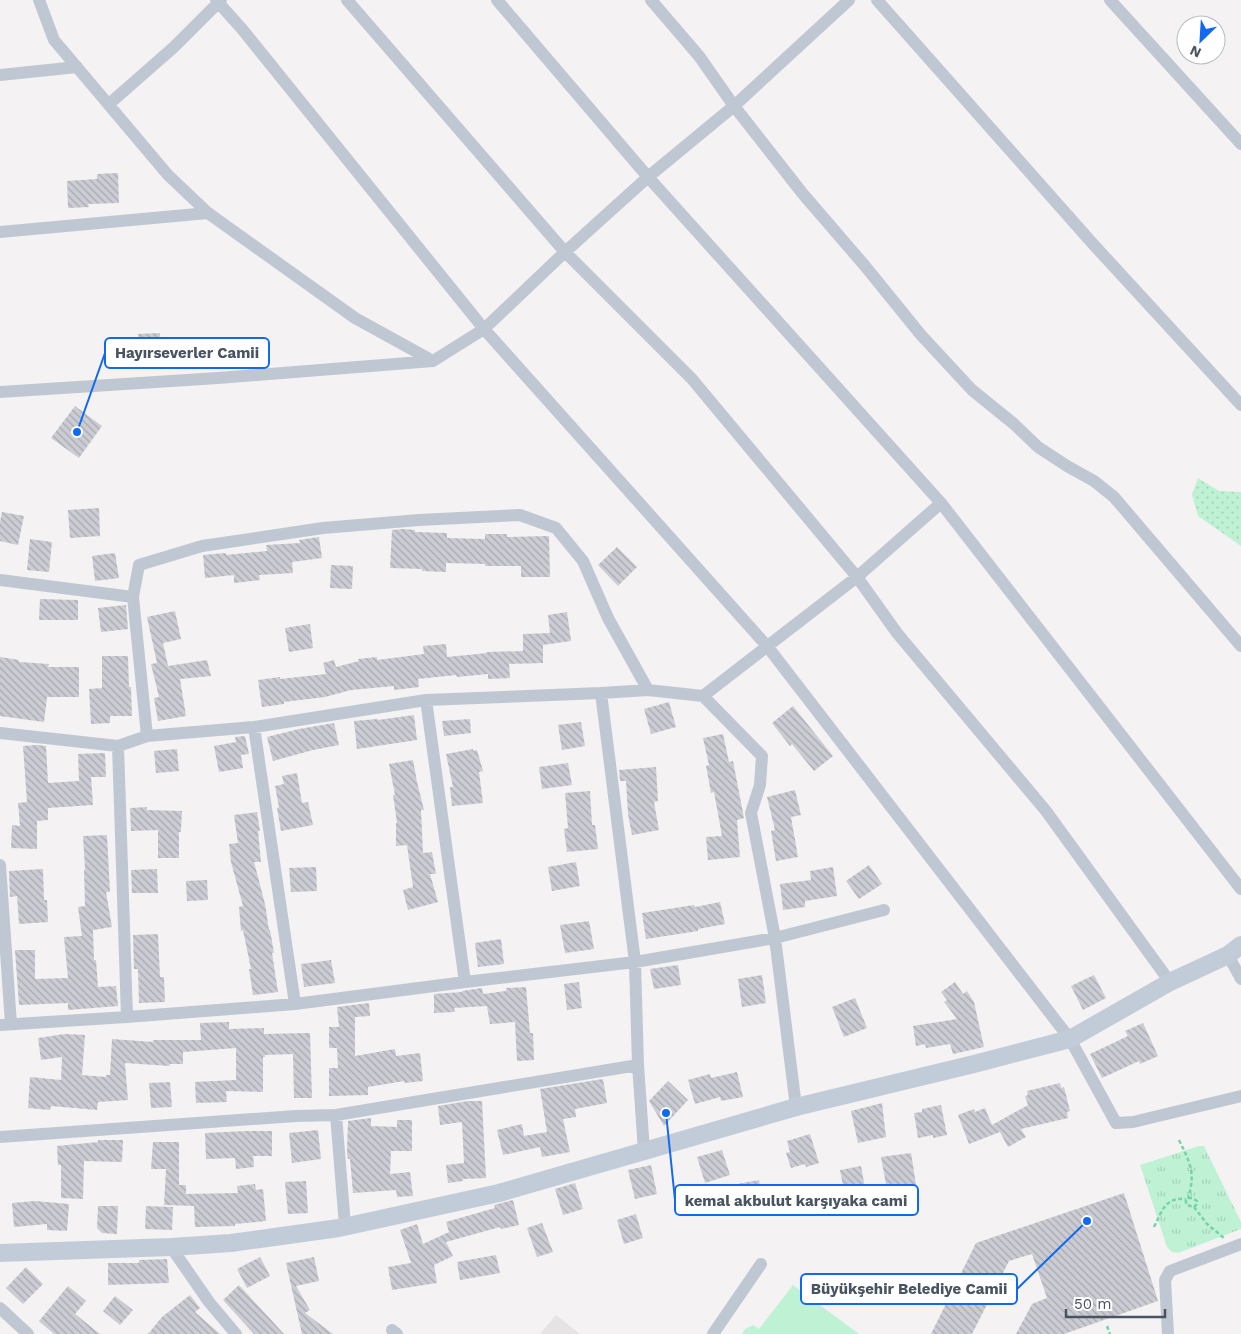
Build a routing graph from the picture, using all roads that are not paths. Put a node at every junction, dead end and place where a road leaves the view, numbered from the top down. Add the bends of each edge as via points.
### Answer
1 (39, 0) edge
2 (347, 0) edge
3 (497, 0) edge
4 (651, 0) edge
5 (849, 0) edge
6 (877, 0) edge
7 (1110, 0) edge
8 (218, 1) edge
9 (78, 67) junction
10 (0, 75) edge
11 (109, 104) junction
12 (734, 106) junction
13 (1241, 144) edge
14 (648, 177) junction
15 (208, 213) junction
16 (0, 232) edge
17 (565, 252) junction
18 (484, 329) junction
19 (433, 361) junction
20 (0, 392) edge
21 (1241, 405) edge
22 (941, 503) junction
23 (857, 577) junction
24 (0, 580) edge
25 (133, 597) junction
26 (767, 646) junction
27 (1241, 646) edge
28 (648, 690) junction
29 (601, 693) junction
30 (703, 696) junction
31 (426, 700) junction
32 (254, 727) junction
33 (0, 733) edge
34 (147, 736) junction
35 (118, 746) junction
36 (0, 865) edge
37 (1241, 890) edge
38 (884, 910) dead end
39 (775, 938) junction
40 (1235, 950) edge
41 (635, 962) junction
42 (1241, 979) edge
43 (465, 982) junction
44 (1170, 982) junction
45 (295, 1004) junction
46 (127, 1017) junction
47 (5, 1024) edge
48 (1070, 1039) junction
49 (638, 1065) junction
50 (1241, 1096) edge
51 (796, 1108) junction
52 (336, 1115) junction
53 (0, 1137) edge
54 (644, 1151) junction
55 (345, 1226) junction
56 (1237, 1245) edge
57 (171, 1247) junction
58 (0, 1253) edge
59 (761, 1264) dead end
60 (0, 1308) edge
61 (28, 1334) edge
62 (236, 1334) edge
63 (713, 1334) edge
64 (1168, 1334) edge

1 - 9 street via 54,40
2 - 17 street
3 - 14 street
4 - 12 street via 699,56
5 - 12 street
6 - 21 street
7 - 13 street
8 - 11 street via 174,47
8 - 18 street
9 - 10 street
9 - 11 street
11 - 15 street via 168,175
12 - 14 street
12 - 27 street via 803,194 972,390 1038,447 1094,481 1114,498
14 - 17 street
14 - 22 street
15 - 16 street
15 - 19 street via 355,318
17 - 18 street
17 - 23 street via 692,379
18 - 19 street
18 - 26 street
19 - 20 street
22 - 23 street
22 - 37 street
23 - 26 street
23 - 44 street via 897,633 1046,810
24 - 25 street
25 - 28 street via 139,565 202,546 324,528 520,516 556,528 583,561 608,618
25 - 34 street
26 - 30 street
26 - 48 street
28 - 29 street
28 - 30 street
29 - 31 street
29 - 41 street
30 - 39 street via 762,756 760,785 751,813
31 - 32 street
31 - 43 street
32 - 34 street
32 - 45 street
33 - 35 street
34 - 35 street
35 - 46 street
36 - 47 street
38 - 39 street
39 - 41 street
39 - 51 street
40 - 42 street
40 - 44 street
41 - 43 street
41 - 49 street
43 - 45 street
44 - 48 street
45 - 46 street
46 - 47 street
48 - 50 street via 1116,1123 1133,1122
48 - 51 street
49 - 52 street
49 - 54 street
51 - 54 street
52 - 53 street
52 - 55 street
54 - 55 street via 499,1193
55 - 57 street via 231,1243
56 - 64 street via 1170,1271 1165,1280
57 - 58 street
57 - 62 street
59 - 63 street
60 - 61 street

